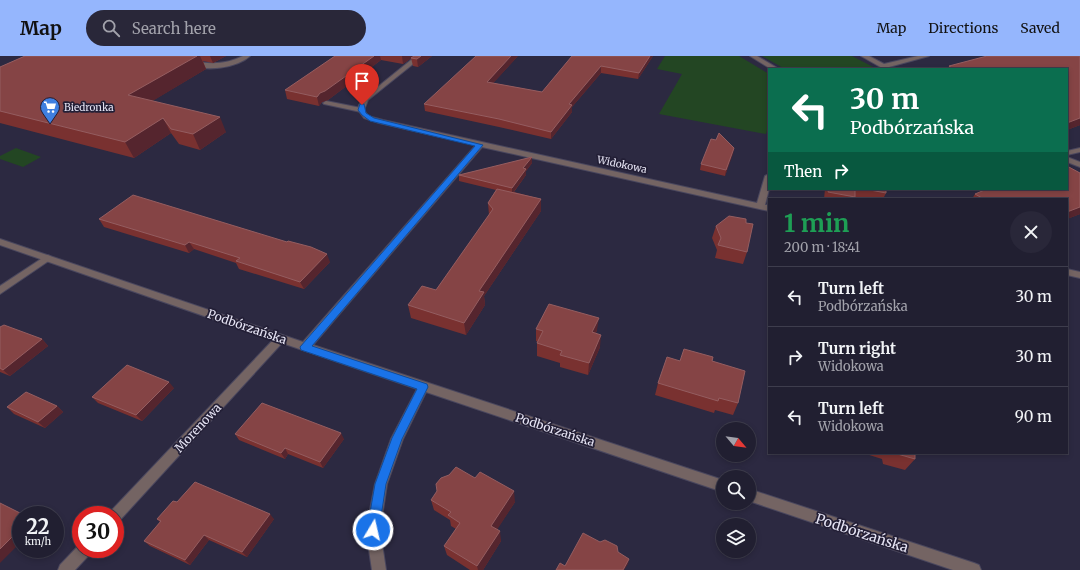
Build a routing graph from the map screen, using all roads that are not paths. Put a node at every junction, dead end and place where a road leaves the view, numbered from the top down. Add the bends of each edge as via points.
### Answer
1 (246, 56) edge
2 (420, 56) edge
3 (753, 56) edge
4 (864, 56) edge
5 (926, 56) edge
6 (182, 61) edge
7 (774, 68) edge
8 (886, 68) edge
9 (326, 103) dead end
10 (362, 110) junction
11 (480, 145) junction
12 (1080, 150) edge
13 (1068, 153) edge
14 (1068, 159) edge
15 (1080, 165) edge
16 (768, 179) edge
17 (760, 205) junction
18 (768, 208) edge
19 (0, 242) edge
20 (47, 258) junction
21 (1068, 272) edge
22 (1080, 275) edge
23 (0, 291) edge
24 (280, 339) junction
25 (305, 347) junction
26 (423, 387) junction
27 (716, 484) edge
28 (756, 497) edge
29 (124, 506) edge
30 (76, 558) edge
31 (65, 570) edge
32 (379, 570) edge
33 (974, 570) edge

1 - 6 street via 234,64 213,67
2 - 10 street via 366,99
3 - 7 street
4 - 8 street
5 - 8 street
9 - 10 street
10 - 11 street, Widokowa via 366,116 377,121
11 - 17 street, Widokowa
11 - 25 street
12 - 13 street
14 - 15 street
16 - 17 street
17 - 18 street, Widokowa
19 - 20 street, Podbórzańska
20 - 23 street
20 - 24 street, Podbórzańska
21 - 22 street
24 - 25 street, Podbórzańska
24 - 29 street, Morenowa
25 - 26 street, Podbórzańska
26 - 27 street, Podbórzańska
26 - 32 street via 397,438 381,484 373,530
28 - 33 street, Podbórzańska
30 - 31 street

